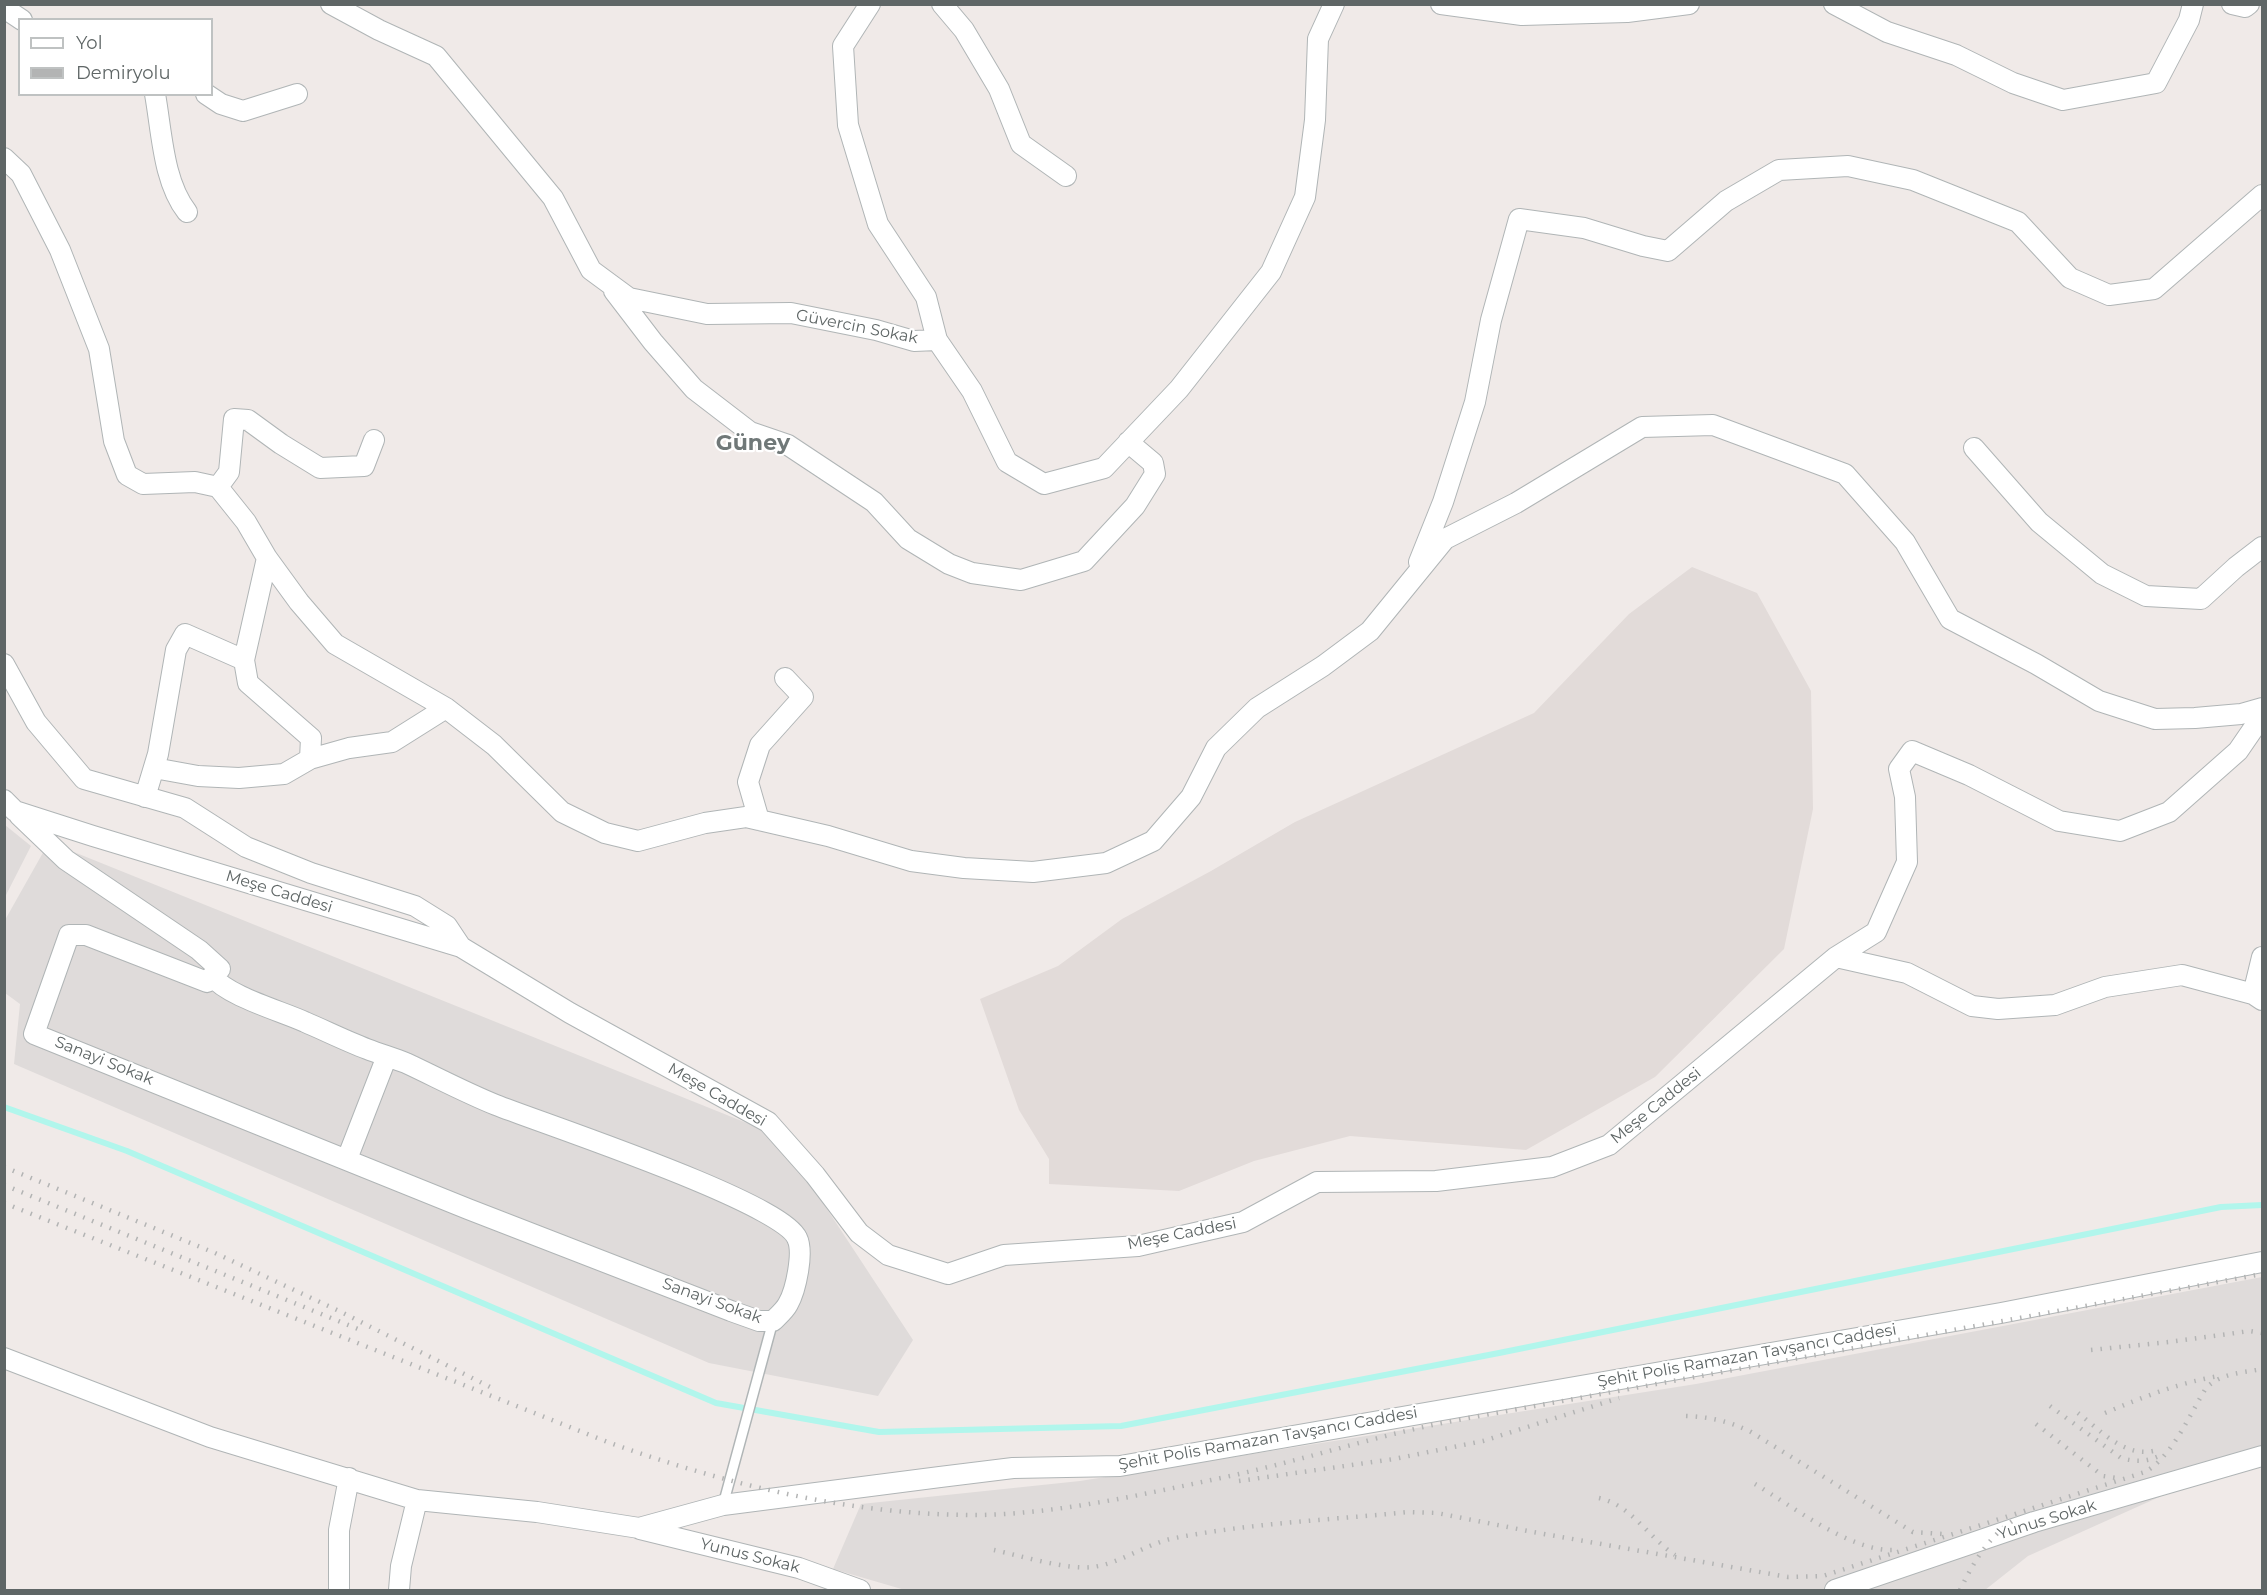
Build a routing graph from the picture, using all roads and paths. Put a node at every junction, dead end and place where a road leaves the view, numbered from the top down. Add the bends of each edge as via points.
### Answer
1 (331, 4) edge
2 (870, 4) edge
3 (942, 4) edge
4 (1334, 4) edge
5 (1441, 4) edge
6 (1689, 4) edge
7 (1834, 4) edge
8 (2193, 4) edge
9 (2232, 4) edge
10 (2249, 4) edge
11 (4, 8) edge
12 (19, 18) edge
13 (297, 94) dead end
14 (155, 96) edge
15 (209, 96) edge
16 (4, 158) edge
17 (1066, 176) dead end
18 (2262, 195) edge
19 (187, 212) dead end
20 (607, 282) junction
21 (937, 340) junction
22 (374, 440) dead end
23 (1128, 442) junction
24 (1974, 448) dead end
25 (218, 487) junction
26 (2262, 547) edge
27 (267, 558) junction
28 (1413, 578) junction
29 (244, 660) junction
30 (4, 664) edge
31 (785, 678) dead end
32 (446, 708) junction
33 (2262, 708) edge
34 (2262, 716) edge
35 (310, 759) junction
36 (154, 768) junction
37 (145, 797) junction
38 (10, 805) edge
39 (759, 820) junction
40 (461, 946) junction
41 (1836, 957) junction
42 (2262, 957) edge
43 (212, 976) junction
44 (2258, 997) edge
45 (387, 1056) junction
46 (347, 1159) junction
47 (2262, 1262) edge
48 (773, 1321) junction
49 (4, 1358) edge
50 (2262, 1456) edge
51 (349, 1478) junction
52 (417, 1500) junction
53 (723, 1505) junction
54 (639, 1528) junction
55 (339, 1590) edge
56 (399, 1590) edge
57 (860, 1590) edge
58 (1835, 1590) edge

1 - 20 street, Güvercin Sokak via 436,56 553,198 591,270
2 - 21 street, Güvercin Sokak via 843,46 848,125 878,224 926,297
3 - 17 street via 964,30 999,89 1021,144
4 - 23 street via 1318,39 1315,120 1305,197 1271,272 1179,389
5 - 6 street via 1522,15 1627,12
7 - 8 street via 1887,32 1956,55 2013,83 2063,100 2156,83 2189,20
9 - 10 street
11 - 12 street
13 - 15 street via 243,111
14 - 19 street via 176,198
16 - 25 street via 21,174 60,250 99,349 114,441 127,475 143,484 195,482
18 - 28 street via 2154,289 2109,295 2070,278 2018,222 1913,180 1848,166 1779,171 1726,201 1668,251 1584,228 1519,219 1491,320 1475,402 1443,502
20 - 21 street, Güvercin Sokak via 629,298 707,314 791,313 914,341
20 - 23 street via 694,389 750,432 788,445 874,502 908,539 972,573 1021,580 1084,561 1135,506 1155,474 1153,463
21 - 23 street via 972,391 1007,462 1044,484 1104,468
22 - 25 street via 364,466 320,468 248,420 234,419 229,472
24 - 26 street via 2040,522 2102,574 2146,596 2201,599
25 - 27 street via 246,522
27 - 29 street
27 - 32 street via 335,644
28 - 33 street via 1445,539 1516,503 1642,427 1713,425 1845,474 1905,542 1950,619 2099,701 2155,719 2230,715
28 - 39 street via 1370,631 1257,708 1216,748 1191,797 1153,841 1106,863 1033,872 922,862
29 - 35 street via 248,683 311,738
29 - 36 street via 185,634 176,650
30 - 37 street via 36,722 84,779
31 - 39 street via 803,697 760,744 748,782
32 - 35 street via 392,742
32 - 39 street via 494,745 562,812 605,833 638,841 705,823 746,816
34 - 41 street, Meşe Caddesi via 2238,751 2169,812 2120,831 2059,821 1970,774 1912,751 1899,770 1905,797 1907,862 1876,932
35 - 36 street via 284,774 239,778 198,777
36 - 37 street
37 - 40 street via 185,808 246,847 300,869 416,906 447,926
38 - 40 street, Meşe Caddesi via 104,840
38 - 43 street via 66,860 199,950 220,969
40 - 41 street, Meşe Caddesi via 570,1013 768,1122 859,1233 888,1256 948,1274 1004,1255 1138,1245 1243,1222 1317,1182 1436,1181 1552,1167 1609,1145
41 - 44 street via 1907,973 1971,1006 1998,1009 2055,1005 2105,987 2182,975
42 - 44 street
43 - 45 street, Sanayi Sokak via 217,983 254,1002
43 - 46 street, Sanayi Sokak via 207,982 86,934 69,935 34,1034
45 - 46 street
45 - 48 street, Sanayi Sokak via 495,1104 657,1163 786,1225 797,1238 800,1253 788,1305
46 - 48 street, Sanayi Sokak via 731,1311 759,1321
47 - 53 street, Şehit Polis Ramazan Tavşancı Caddesi via 2001,1313 1120,1466 1012,1468
48 - 53 lane
49 - 51 street, Şehit Polis Ramazan Tavşancı Caddesi via 210,1437
50 - 58 street, Yunus Sokak via 2034,1522
51 - 52 street, Şehit Polis Ramazan Tavşancı Caddesi
51 - 55 street via 339,1530
52 - 54 street, Şehit Polis Ramazan Tavşancı Caddesi via 537,1512
52 - 56 street
53 - 54 street, Şehit Polis Ramazan Tavşancı Caddesi
54 - 57 street, Yunus Sokak via 799,1568

